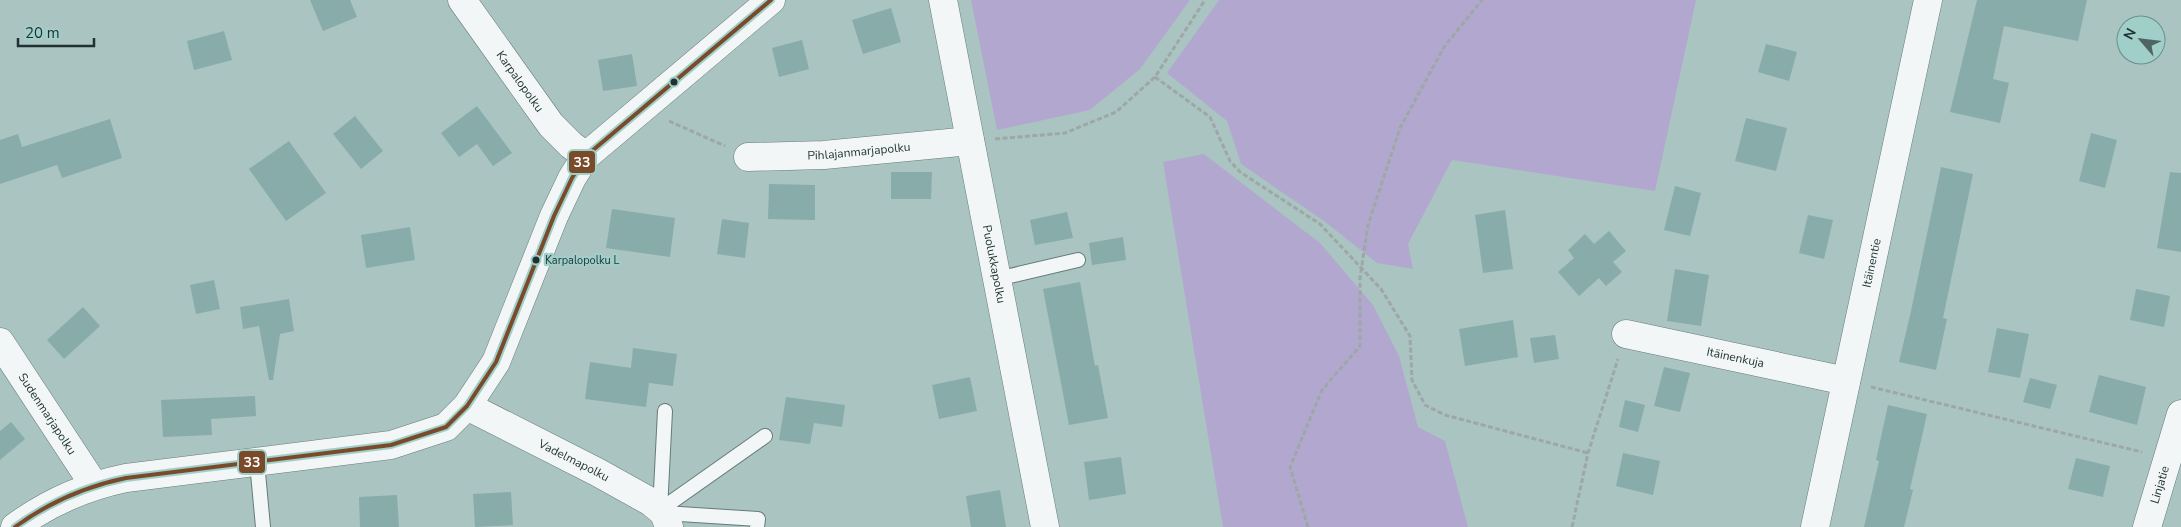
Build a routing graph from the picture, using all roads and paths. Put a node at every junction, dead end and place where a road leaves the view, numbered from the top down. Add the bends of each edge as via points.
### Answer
1 (462, 0) edge
2 (770, 0) edge
3 (943, 0) edge
4 (1205, 0) edge
5 (1482, 0) edge
6 (1928, 0) edge
7 (1155, 77) junction
8 (661, 117) dead end
9 (970, 141) junction
10 (586, 156) junction
11 (748, 157) joint
12 (1078, 260) dead end
13 (1362, 268) junction
14 (997, 279) junction
15 (1626, 334) joint
16 (0, 342) edge
17 (1846, 381) junction
18 (468, 406) junction
19 (665, 412) dead end
20 (2181, 414) edge
21 (765, 436) dead end
22 (1588, 452) junction
23 (2169, 459) junction
24 (257, 462) junction
25 (94, 485) junction
26 (664, 517) edge
27 (15, 527) edge
28 (263, 527) edge
29 (758, 527) edge
30 (1045, 527) edge
31 (1308, 527) edge
32 (1572, 527) edge
33 (1815, 527) edge
34 (2148, 527) edge

1 - 10 street, Karpalopolku via 551,126
2 - 10 street
3 - 9 street, Puolukkapolku
4 - 7 path
5 - 13 path via 1444,47 1400,128 1368,225
6 - 17 street, Itäinentie
7 - 9 path via 1116,112 1065,133
7 - 13 path via 1210,118 1230,161 1240,172 1320,224
8 - 11 path
9 - 11 street, Pihlajanmarjapolku via 824,155
9 - 14 street, Puolukkapolku
10 - 18 street via 554,216 496,362
12 - 14 lane
13 - 22 path via 1381,289 1410,336 1412,380 1425,405 1445,415
13 - 31 path via 1360,346 1322,390 1290,467
14 - 30 street, Puolukkapolku
15 - 17 street, Itäinenkuja
15 - 22 path
16 - 25 street, Sudenmarjapolku
17 - 23 path
17 - 33 street, Itäinentie
18 - 24 street via 446,427 391,444
18 - 26 street, Vadelmapolku via 651,502
19 - 26 lane
20 - 23 street, Linjatie
21 - 26 lane
22 - 32 path
23 - 34 street, Linjatie
24 - 25 street
24 - 28 lane
25 - 27 street via 32,514
26 - 29 lane via 758,519

